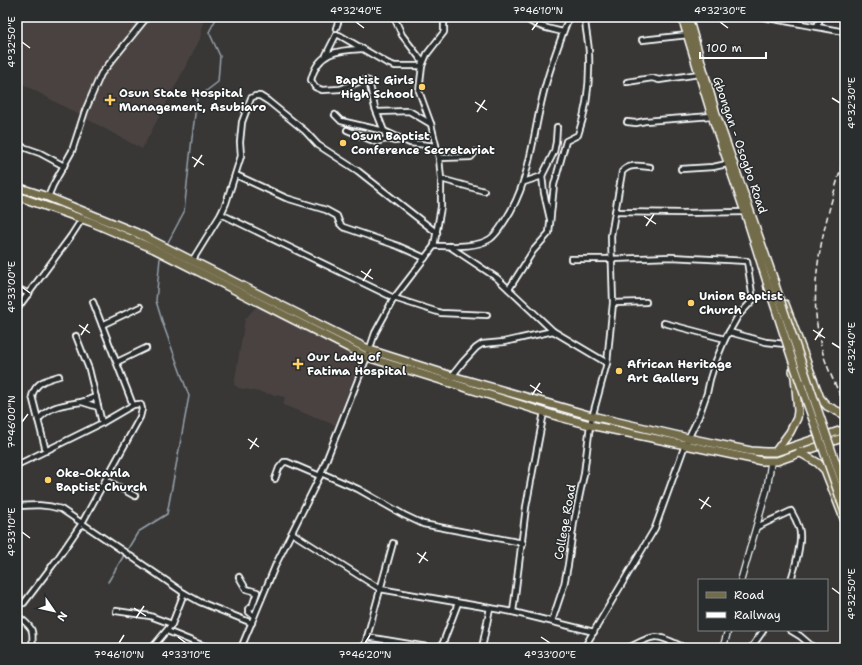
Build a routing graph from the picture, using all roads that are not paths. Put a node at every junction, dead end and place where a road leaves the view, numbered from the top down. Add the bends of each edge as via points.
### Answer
1 (147, 17) edge
2 (340, 17) edge
3 (394, 17) edge
4 (444, 17) edge
5 (524, 17) edge
6 (569, 17) edge
7 (585, 17) edge
8 (682, 17) edge
9 (688, 17) edge
10 (763, 17) edge
11 (821, 17) edge
12 (817, 26) junction
13 (336, 28) dead end
14 (563, 32) junction
15 (845, 32) edge
16 (688, 35) junction
17 (642, 40) dead end
18 (362, 48) junction
19 (326, 55) junction
20 (422, 66) junction
21 (699, 74) junction
22 (627, 82) dead end
23 (376, 112) junction
24 (335, 115) dead end
25 (712, 116) junction
26 (627, 122) dead end
27 (431, 124) junction
28 (557, 127) dead end
29 (347, 130) dead end
30 (384, 131) junction
31 (387, 139) junction
32 (402, 140) junction
33 (17, 145) edge
34 (436, 146) junction
35 (475, 152) dead end
36 (439, 158) junction
37 (727, 164) junction
38 (64, 166) junction
39 (650, 167) dead end
40 (681, 169) dead end
41 (236, 176) junction
42 (542, 176) junction
43 (441, 179) junction
44 (524, 182) junction
45 (17, 187) edge
46 (484, 191) dead end
47 (17, 196) edge
48 (48, 197) junction
49 (615, 212) junction
50 (745, 212) junction
51 (221, 214) junction
52 (82, 218) junction
53 (550, 221) junction
54 (437, 232) junction
55 (155, 246) junction
56 (434, 246) junction
57 (449, 246) junction
58 (168, 252) junction
59 (425, 258) junction
60 (571, 259) dead end
61 (611, 259) junction
62 (192, 261) junction
63 (770, 281) junction
64 (17, 288) edge
65 (509, 289) junction
66 (29, 294) junction
67 (394, 298) junction
68 (93, 302) dead end
69 (646, 302) dead end
70 (613, 303) junction
71 (140, 307) dead end
72 (17, 309) edge
73 (487, 315) dead end
74 (664, 323) dead end
75 (102, 325) junction
76 (553, 332) junction
77 (729, 332) junction
78 (76, 336) dead end
79 (725, 339) junction
80 (785, 344) junction
81 (146, 348) dead end
82 (370, 350) junction
83 (367, 357) junction
84 (117, 362) junction
85 (607, 363) junction
86 (59, 376) dead end
87 (452, 376) junction
88 (96, 397) junction
89 (82, 402) junction
90 (133, 405) junction
91 (98, 407) junction
92 (544, 412) junction
93 (845, 415) edge
94 (592, 416) junction
95 (38, 420) junction
96 (102, 423) junction
97 (590, 425) junction
98 (845, 429) edge
99 (845, 437) edge
100 (686, 442) junction
101 (46, 451) junction
102 (776, 452) junction
103 (799, 452) junction
104 (845, 460) edge
105 (771, 462) junction
106 (17, 465) edge
107 (321, 475) junction
108 (845, 476) edge
109 (275, 479) dead end
110 (106, 480) junction
111 (845, 490) edge
112 (136, 496) dead end
113 (17, 506) edge
114 (845, 512) edge
115 (845, 521) edge
116 (82, 523) junction
117 (757, 527) junction
118 (292, 533) junction
119 (393, 543) dead end
120 (523, 544) junction
121 (239, 577) dead end
122 (741, 579) edge
123 (791, 579) edge
124 (380, 589) junction
125 (184, 593) junction
126 (458, 603) junction
127 (17, 605) edge
128 (490, 608) junction
129 (116, 611) dead end
130 (513, 612) junction
131 (17, 614) edge
132 (254, 616) junction
133 (552, 621) junction
134 (252, 623) junction
135 (172, 624) junction
136 (167, 631) junction
137 (728, 631) edge
138 (762, 631) edge
139 (792, 631) edge
140 (594, 632) junction
141 (367, 637) junction
142 (32, 648) edge
143 (152, 648) edge
144 (209, 648) edge
145 (241, 648) edge
146 (364, 648) edge
147 (433, 648) edge
148 (441, 648) edge
149 (482, 648) edge
150 (584, 648) edge
151 (628, 648) edge
152 (685, 648) edge
153 (723, 648) edge
154 (751, 648) edge
155 (814, 648) edge

1 - 38 street via 101,74
2 - 13 street
3 - 20 street via 402,35 422,61
4 - 20 street via 444,32 427,54
5 - 14 street via 528,21
6 - 14 street
7 - 53 street via 590,53 584,116 578,135 566,141 554,185
8 - 16 main road, Gbongan - Osogbo Road
9 - 63 main road, Gbongan - Osogbo Road via 716,114 746,197
10 - 12 street
11 - 12 street
12 - 15 street
14 - 44 street via 543,95
16 - 17 street
16 - 21 main road, Gbongan - Osogbo Road
18 - 19 street
18 - 19 street via 337,35
18 - 20 street via 395,66
19 - 23 street via 312,74 310,80 314,87 322,90 340,89 369,81
20 - 27 street via 419,91
21 - 22 street
21 - 25 main road, Gbongan - Osogbo Road
23 - 27 street via 409,111
23 - 30 street
24 - 30 street via 341,121
25 - 26 street
25 - 37 main road, Gbongan - Osogbo Road
27 - 34 street
28 - 42 street via 554,152
29 - 31 street via 376,142
30 - 31 street
30 - 32 street
31 - 32 street
32 - 34 street
33 - 38 street via 40,152
34 - 36 street
35 - 36 street via 471,156
36 - 43 street
37 - 40 street
37 - 50 main road, Gbongan - Osogbo Road
38 - 48 street
39 - 49 street, College Road via 633,166 622,172
41 - 51 street
41 - 54 street via 241,156 242,122 251,98 260,96 305,131 318,145 358,171
41 - 59 street via 286,198 330,212 337,216 343,227
42 - 44 street
42 - 53 street
43 - 46 street
43 - 54 street via 441,207
44 - 57 street via 513,209 490,239 481,243
45 - 48 main road
47 - 52 main road
48 - 55 main road via 93,214
49 - 50 street
49 - 61 street, College Road
50 - 63 main road, Gbongan - Osogbo Road
51 - 62 street
51 - 67 street
52 - 55 main road
52 - 66 street
53 - 65 street via 547,237 533,251
54 - 56 street
55 - 58 main road
56 - 57 street
56 - 59 street
57 - 65 street
58 - 62 main road
58 - 83 main road
59 - 67 street
60 - 61 street
61 - 70 street, College Road
61 - 77 street via 671,257 747,261 753,300 738,316
62 - 82 main road
63 - 80 main road via 769,297
63 - 93 main road via 786,306 820,398 827,406
63 - 111 main road, bridge
63 - 114 main road, bridge via 792,360
64 - 66 street
65 - 76 street
66 - 72 street
67 - 73 street via 441,313
67 - 82 street via 377,328
68 - 75 street
69 - 70 street
70 - 85 street, College Road
71 - 75 street
74 - 79 street
75 - 84 street
76 - 85 street
76 - 87 street via 482,344
77 - 79 street
77 - 80 street via 766,342
78 - 88 street via 89,369
79 - 100 street via 699,416
80 - 102 main road via 795,377 798,411 796,422
81 - 84 street
82 - 83 street
82 - 87 main road
83 - 92 main road
83 - 107 street
84 - 90 street
85 - 94 street, College Road
86 - 95 street via 41,382 35,388 32,396
87 - 94 main road
88 - 89 street
88 - 91 street
89 - 91 street
89 - 95 street via 59,405
90 - 96 street
90 - 110 street via 141,405 142,414
91 - 96 street
92 - 97 main road
92 - 120 street via 526,507
94 - 97 street, College Road
94 - 100 main road
95 - 101 street
96 - 101 street
97 - 100 main road
97 - 133 street, College Road via 568,566
98 - 102 main road
99 - 103 main road
100 - 102 main road
100 - 105 main road
100 - 140 street via 655,528
101 - 106 street
103 - 105 main road
103 - 115 main road via 825,470
104 - 108 main road
105 - 117 street via 770,477
107 - 109 street via 284,462
107 - 118 street
107 - 120 street via 358,489 423,524
110 - 112 street
110 - 116 street
113 - 116 street via 50,506 61,509
116 - 125 street
116 - 127 street via 24,603
117 - 122 street
117 - 123 street via 791,511 800,529 796,565
118 - 124 street
118 - 132 street
119 - 124 street
120 - 130 street
121 - 132 street via 246,589 257,592 252,607 248,609
124 - 126 street
124 - 141 street
125 - 134 street
125 - 135 street
126 - 128 street
126 - 148 street
128 - 130 street
128 - 149 street
129 - 135 street via 150,616
130 - 133 street
131 - 142 street via 31,628
132 - 134 street
133 - 140 street
134 - 145 street
135 - 136 street
136 - 143 street
136 - 144 street
137 - 153 street
138 - 154 street
139 - 155 street
140 - 150 street
141 - 146 street
141 - 147 street
151 - 152 street via 649,638 660,638

